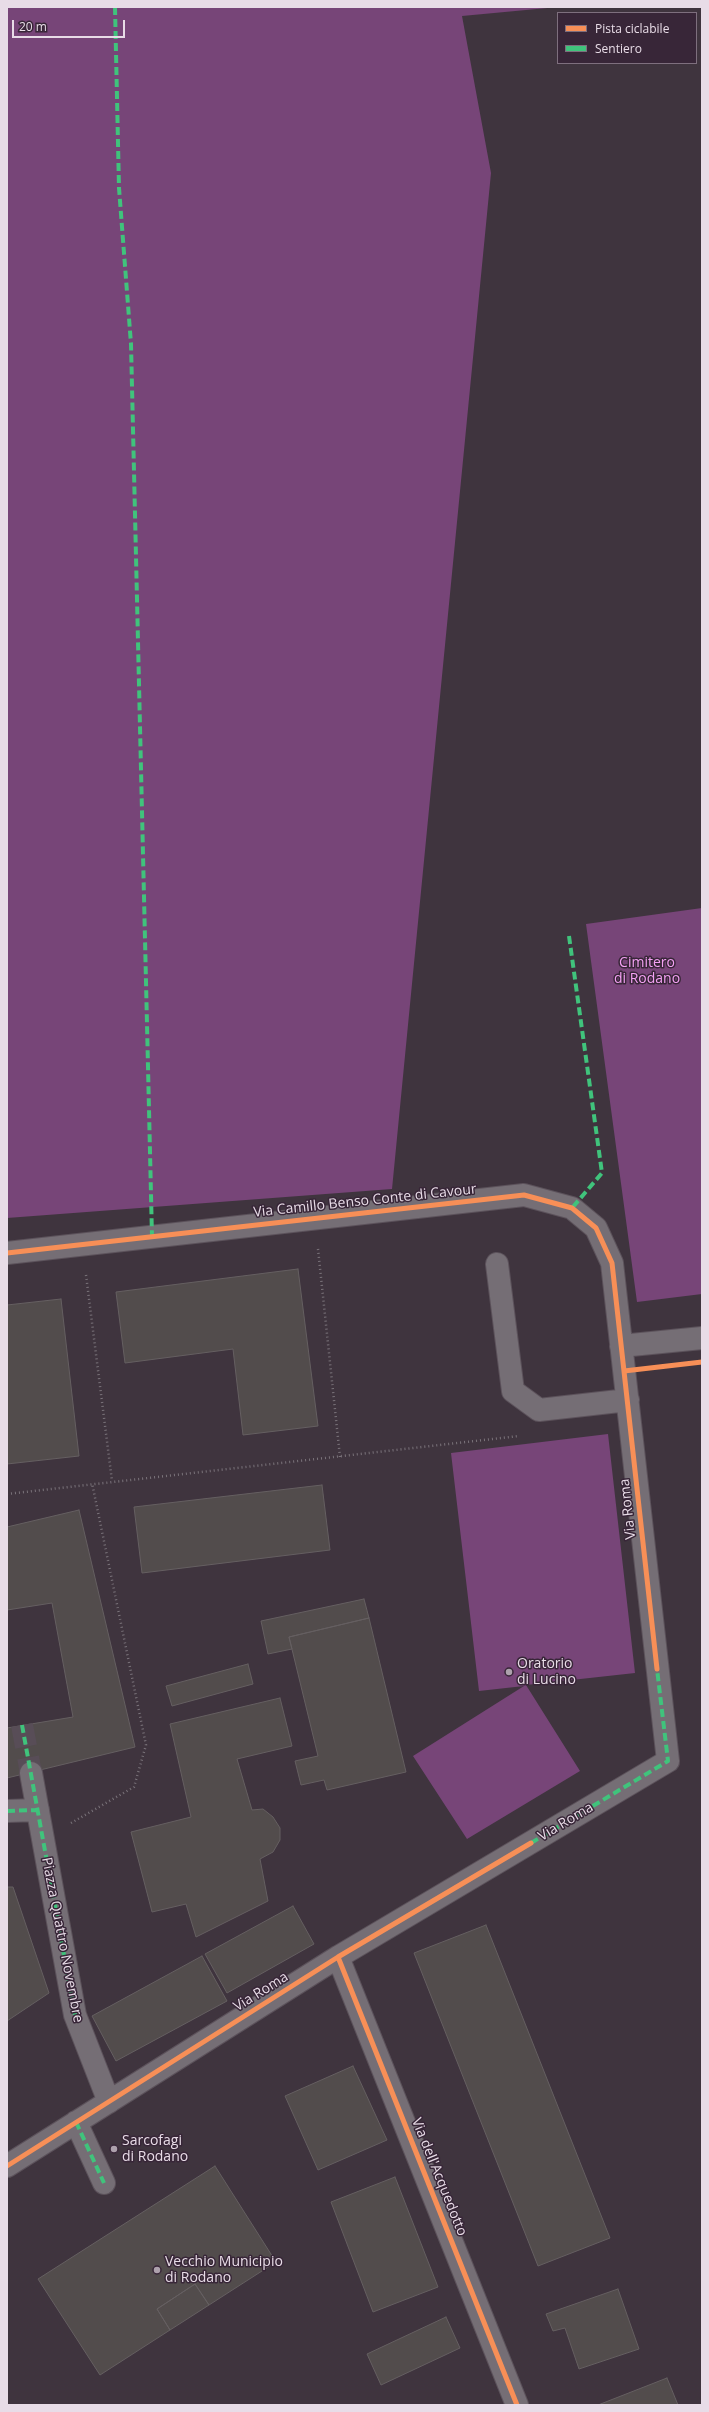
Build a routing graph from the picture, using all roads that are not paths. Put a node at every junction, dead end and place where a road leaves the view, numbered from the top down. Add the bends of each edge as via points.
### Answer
1 (7, 1253) edge
2 (497, 1264) dead end
3 (702, 1338) edge
4 (621, 1346) junction
5 (628, 1400) junction
6 (30, 1773) tunnel mouth
7 (38, 1810) junction
8 (7, 1811) edge
9 (338, 1958) junction
10 (109, 2102) junction
11 (76, 2122) junction
12 (7, 2166) edge
13 (104, 2183) dead end
14 (517, 2405) edge

1 - 4 street, Via Camillo Benso Conte di Cavour via 524,1195 572,1208 596,1228 612,1263
2 - 5 street via 513,1391 539,1410
3 - 4 street
4 - 5 street, Via Roma
5 - 9 street, Via Roma via 668,1761
6 - 7 street, Piazza Quattro Novembre
7 - 8 street
7 - 10 street, Piazza Quattro Novembre via 75,2015
9 - 10 street, Via Roma
9 - 14 street, Via dell'Acquedotto
10 - 11 street, Via Roma
11 - 12 street, Via Roma
11 - 13 street

